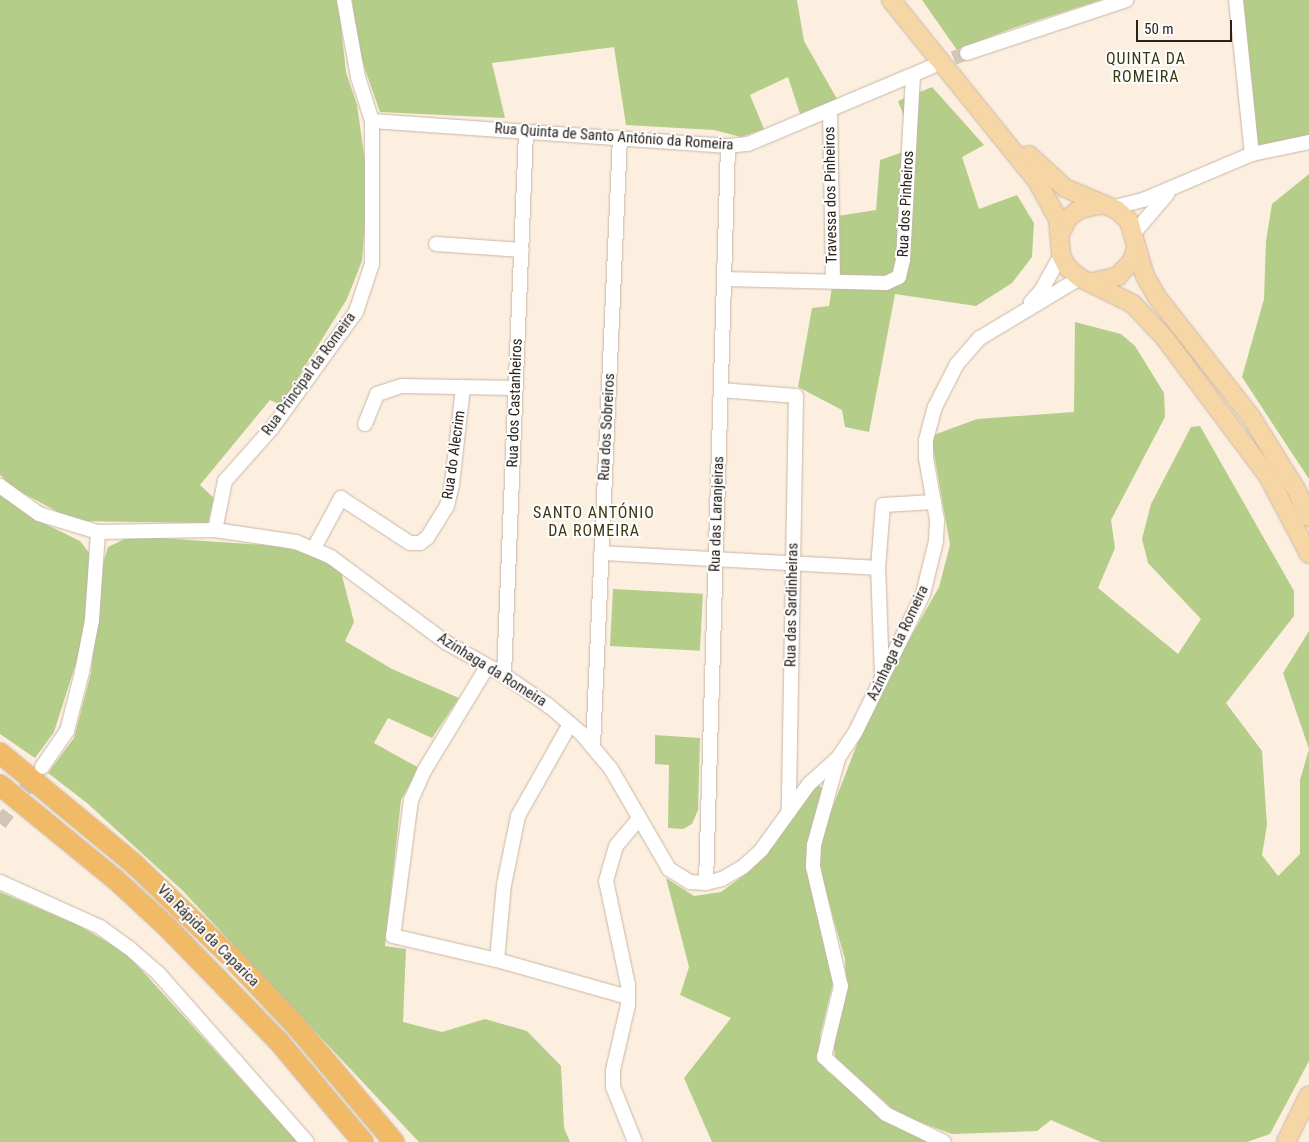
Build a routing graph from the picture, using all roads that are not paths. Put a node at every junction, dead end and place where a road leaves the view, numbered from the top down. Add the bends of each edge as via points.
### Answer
1 (344, 0) edge
2 (891, 0) edge
3 (902, 0) edge
4 (1126, 0) edge
5 (1236, 0) edge
6 (967, 53) tunnel mouth
7 (930, 67) tunnel mouth
8 (913, 74) junction
9 (830, 110) junction
10 (372, 121) junction
11 (526, 131) junction
12 (620, 138) junction
13 (1309, 142) edge
14 (728, 146) junction
15 (1252, 154) junction
16 (1175, 187) junction
17 (1106, 207) junction
18 (1061, 232) junction
19 (1135, 241) junction
20 (436, 244) dead end
21 (522, 250) junction
22 (1061, 254) junction
23 (724, 279) junction
24 (1086, 280) junction
25 (833, 281) junction
26 (1010, 320) junction
27 (463, 387) junction
28 (516, 388) junction
29 (720, 390) junction
30 (365, 424) dead end
31 (0, 486) edge
32 (934, 502) junction
33 (1309, 517) edge
34 (215, 530) junction
35 (98, 532) junction
36 (314, 548) junction
37 (602, 553) junction
38 (1309, 554) edge
39 (716, 559) junction
40 (793, 564) junction
41 (878, 568) junction
42 (487, 666) junction
43 (504, 675) junction
44 (882, 677) junction
45 (570, 724) junction
46 (593, 746) junction
47 (0, 753) edge
48 (838, 758) junction
49 (42, 767) tunnel mouth
50 (0, 785) edge
51 (788, 813) junction
52 (639, 819) junction
53 (0, 882) edge
54 (706, 883) junction
55 (497, 960) junction
56 (628, 997) junction
57 (1309, 1095) edge
58 (1309, 1117) edge
59 (307, 1142) edge
60 (363, 1142) edge
61 (394, 1142) edge
62 (635, 1142) edge
63 (944, 1142) edge
64 (1286, 1142) edge
65 (1298, 1142) edge

1 - 10 street, Rua Principal da Romeira via 358,78
2 - 18 main road via 1037,181
3 - 17 main road via 1032,158 1065,188
4 - 6 street
5 - 15 street
7 - 8 street, Rua Quinta de Santo António da Romeira
8 - 9 street, Rua Quinta de Santo António da Romeira
8 - 25 street, Rua dos Pinheiros via 902,272 896,280 886,283
9 - 14 street, Rua Quinta de Santo António da Romeira via 748,144
9 - 25 street, Travessa dos Pinheiros
10 - 11 street, Rua Quinta de Santo António da Romeira
10 - 34 street, Rua Principal da Romeira via 372,264 356,312 272,428 224,481
11 - 12 street, Rua Quinta de Santo António da Romeira
11 - 21 street, Rua dos Castanheiros
12 - 14 street, Rua Quinta de Santo António da Romeira
12 - 37 street, Rua dos Sobreiros
13 - 15 street
14 - 23 street, Rua das Laranjeiras
15 - 16 street
16 - 17 street via 1144,200
16 - 19 street
17 - 18 main road via 1080,209 1068,218
17 - 19 main road via 1129,221
18 - 22 main road
19 - 24 main road via 1132,261 1118,276
19 - 33 main road via 1144,276 1157,297 1251,417 1297,491
20 - 21 street
21 - 28 street, Rua dos Castanheiros
22 - 24 main road via 1067,267
22 - 26 street via 1041,291
23 - 25 street, Rua dos Pinheiros
23 - 29 street, Rua das Laranjeiras
24 - 26 street
24 - 38 main road via 1133,304 1175,352 1268,476
26 - 32 street, Azinhaga da Romeira via 980,338 966,353 935,408 926,440
27 - 28 street
27 - 30 street via 402,386 386,390 374,398
27 - 36 street, Rua do Alecrim via 447,506 427,538 420,543 410,543 341,498
28 - 43 street, Rua dos Castanheiros
29 - 39 street, Rua das Laranjeiras
29 - 40 street, Rua das Sardinheiras via 796,396
31 - 35 street, Azinhaga da Romeira via 39,514
32 - 41 street via 883,505
32 - 44 street, Azinhaga da Romeira via 936,541 930,572
34 - 35 street, Azinhaga da Romeira
34 - 36 street, Azinhaga da Romeira via 264,536
35 - 49 street via 92,620 82,672 67,732
36 - 42 street, Azinhaga da Romeira via 447,643
37 - 39 street
37 - 46 street, Rua dos Sobreiros
39 - 40 street
39 - 54 street, Rua das Laranjeiras
40 - 41 street
40 - 51 street, Rua das Sardinheiras
41 - 44 street
42 - 43 street, Azinhaga da Romeira
42 - 55 street via 424,771 411,800 393,936
43 - 45 street, Azinhaga da Romeira
44 - 48 street, Azinhaga da Romeira via 855,733
45 - 46 street, Azinhaga da Romeira
45 - 55 street via 518,816 504,885
46 - 52 street, Azinhaga da Romeira via 611,769
47 - 61 highway, Via Rápida da Caparica via 133,863 233,959 298,1028
48 - 51 street, Azinhaga da Romeira via 809,784
48 - 63 street via 814,844 813,867 841,986 824,1057 886,1114
50 - 60 highway, Via Rápida da Caparica via 115,878 165,925 280,1043
51 - 54 street, Azinhaga da Romeira via 762,849 743,867 722,879
52 - 54 street, Azinhaga da Romeira via 669,869 690,882
52 - 56 street via 616,846 606,881 622,948
53 - 59 street via 100,927 128,947 158,973
55 - 56 street
56 - 62 street via 624,1031 613,1070 613,1087
57 - 64 main road
58 - 65 main road

